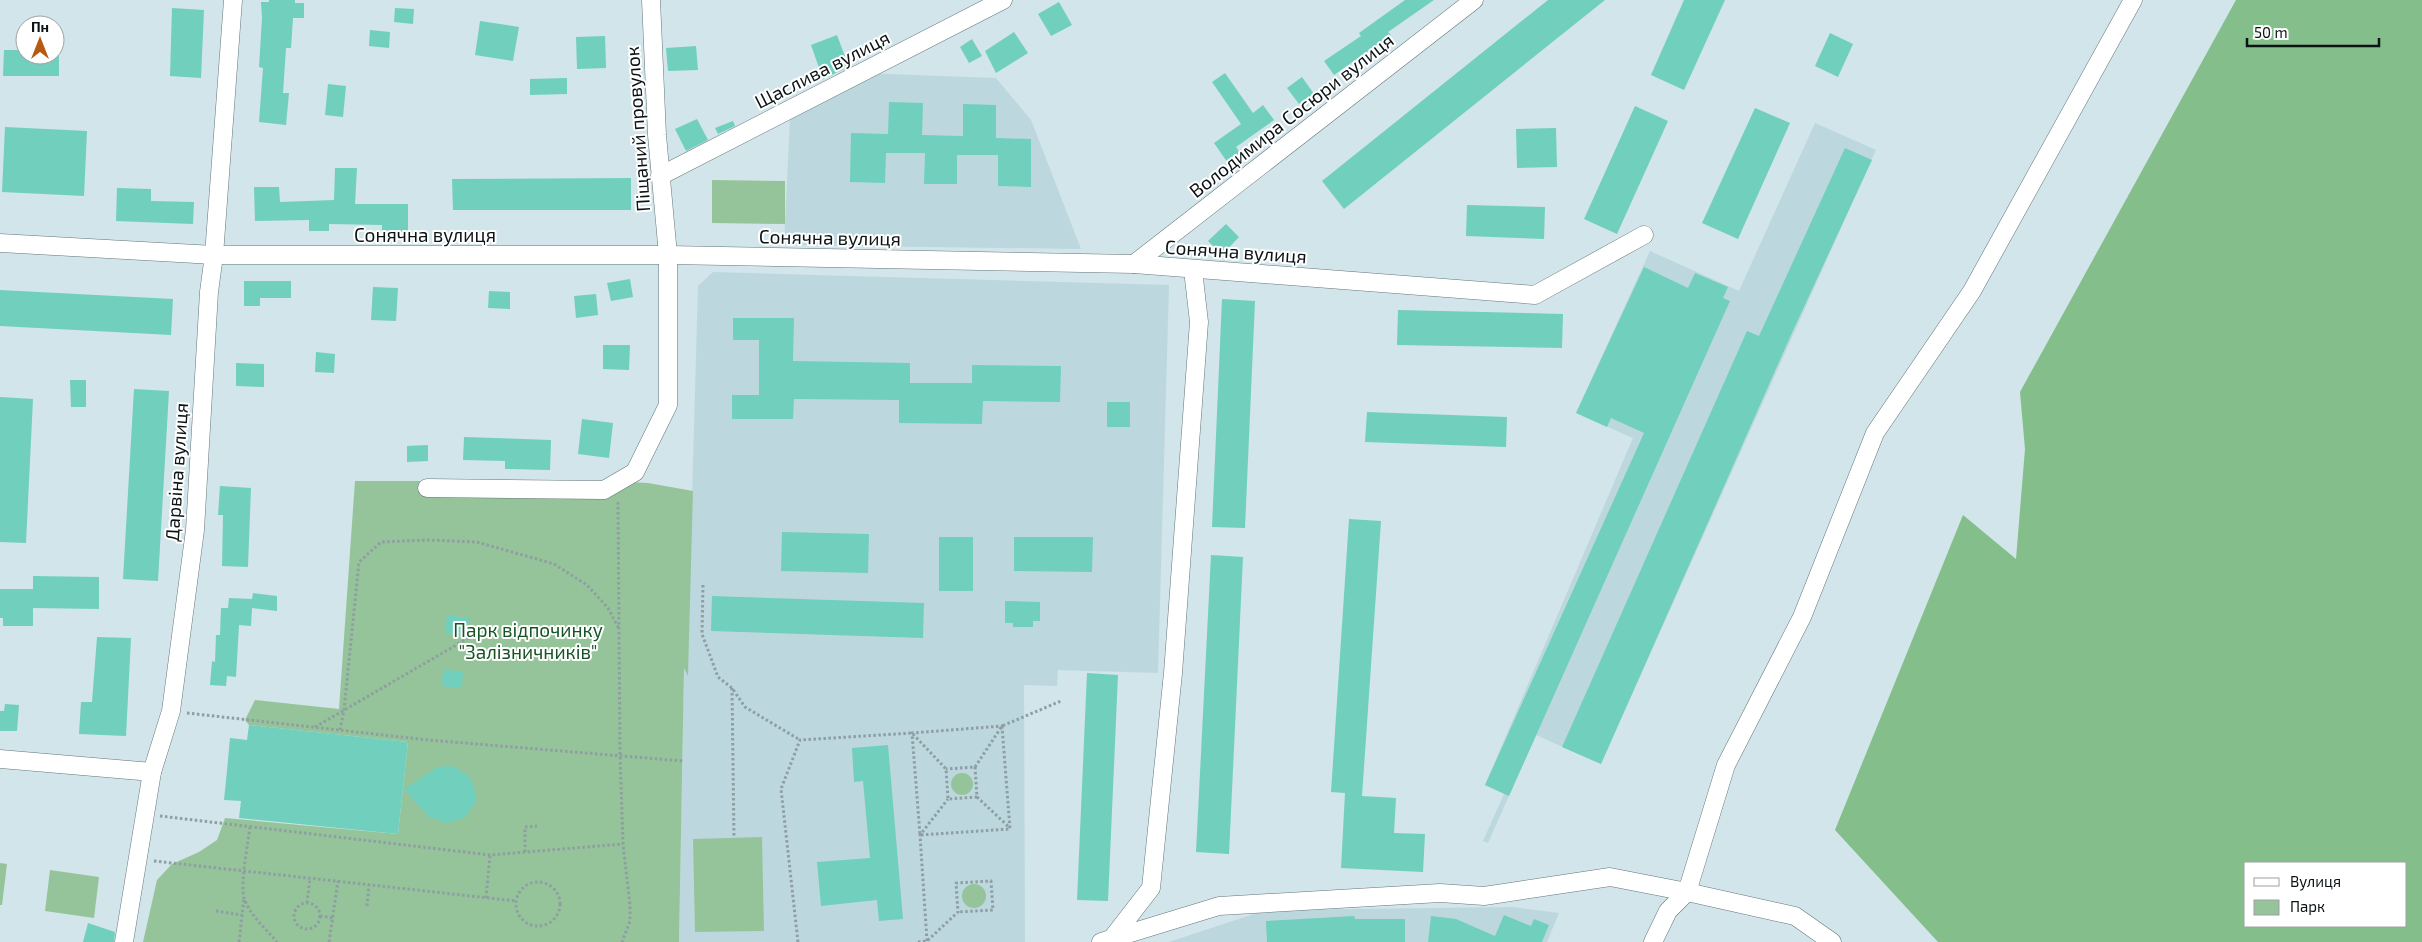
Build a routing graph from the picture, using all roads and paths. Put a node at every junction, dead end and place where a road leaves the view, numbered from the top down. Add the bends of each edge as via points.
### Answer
1 (233, 0) edge
2 (651, 0) edge
3 (1003, 0) edge
4 (1474, 0) edge
5 (2133, 0) edge
6 (660, 176) junction
7 (1644, 235) dead end
8 (0, 243) edge
9 (214, 255) junction
10 (668, 255) junction
11 (1134, 264) junction
12 (1193, 270) junction
13 (618, 481) junction
14 (427, 488) dead end
15 (703, 586) dead end
16 (489, 626) dead end
17 (619, 628) junction
18 (732, 688) junction
19 (1061, 700) dead end
20 (344, 710) junction
21 (171, 711) junction
22 (1002, 726) junction
23 (314, 727) junction
24 (340, 730) junction
25 (912, 733) junction
26 (800, 740) junction
27 (620, 755) junction
28 (0, 759) edge
29 (683, 761) dead end
30 (975, 767) junction
31 (946, 769) junction
32 (152, 772) junction
33 (977, 797) junction
34 (948, 799) junction
35 (145, 815) junction
36 (537, 826) dead end
37 (250, 827) junction
38 (1010, 828) junction
39 (920, 835) junction
40 (734, 838) dead end
41 (623, 844) junction
42 (525, 852) junction
43 (490, 855) junction
44 (138, 859) junction
45 (244, 871) junction
46 (310, 878) junction
47 (338, 881) junction
48 (369, 884) junction
49 (1687, 892) junction
50 (244, 897) junction
51 (486, 898) junction
52 (516, 901) junction
53 (307, 903) junction
54 (366, 906) dead end
55 (216, 911) dead end
56 (958, 912) junction
57 (242, 915) junction
58 (320, 916) junction
59 (333, 918) junction
60 (1107, 940) edge
61 (124, 942) edge
62 (239, 942) edge
63 (277, 942) edge
64 (329, 942) edge
65 (622, 942) edge
66 (798, 942) edge
67 (918, 942) edge
68 (927, 942) edge
69 (1653, 942) edge
70 (1832, 942) edge

1 - 9 street, Дарвіна вулиця
2 - 6 street, Піщаний провулок
3 - 6 street, Щаслива вулиця
4 - 11 street, Володимира Сосюри вулиця
5 - 49 street via 1972,291 1875,433 1802,617 1726,765
6 - 10 street, Піщаний провулок
7 - 12 street, Сонячна вулиця via 1535,295
8 - 9 street, Сонячна вулиця
9 - 10 street, Сонячна вулиця
9 - 21 street, Дарвіна вулиця via 208,292 195,530
10 - 11 street, Сонячна вулиця
10 - 13 street, Піщаний провулок via 668,405 635,472
11 - 12 street, Сонячна вулиця
12 - 60 street via 1198,332 1173,673 1151,888
13 - 14 street, Піщаний провулок via 604,490
13 - 17 path
15 - 18 path via 702,634 718,677
16 - 20 path
17 - 20 path via 608,608 587,585 554,564 477,542 382,542 359,562
17 - 27 path
18 - 26 path via 746,707
18 - 40 path
19 - 22 path
20 - 23 path
20 - 24 path
21 - 23 path
21 - 32 street, Дарвіна вулиця
22 - 25 path
22 - 30 path
22 - 38 path
23 - 24 path
24 - 27 path
25 - 26 path
25 - 31 path
25 - 39 path
26 - 66 path via 782,789
27 - 29 path
27 - 41 path
28 - 32 street
30 - 31 path
30 - 33 path
31 - 34 path
32 - 35 street, Дарвіна вулиця
33 - 34 path
33 - 38 path
34 - 39 path
35 - 37 path
35 - 44 street, Дарвіна вулиця
36 - 42 path via 525,827
37 - 43 path
37 - 45 path
38 - 39 path
39 - 68 path
41 - 42 path
41 - 65 path via 630,920
42 - 43 path
43 - 51 path
44 - 45 path
44 - 61 street, Дарвіна вулиця
45 - 46 path
45 - 50 path
46 - 47 path
46 - 53 path
47 - 48 path
47 - 59 path
48 - 51 path
48 - 54 path
49 - 60 street via 1610,878 1484,896 1440,893 1219,906
49 - 69 street via 1668,910
49 - 70 street via 1795,916
50 - 57 path
50 - 63 path
51 - 52 path
52 - 52 path via 520,918 533,926 553,920 560,908 560,900 553,888 540,882 526,885
53 - 58 path via 315,906
53 - 58 path via 298,906 294,914 298,926 311,929 318,924
55 - 57 path
56 - 56 path via 956,883 991,881 993,910
56 - 68 path
57 - 62 path
58 - 59 path
59 - 64 path
67 - 68 path

